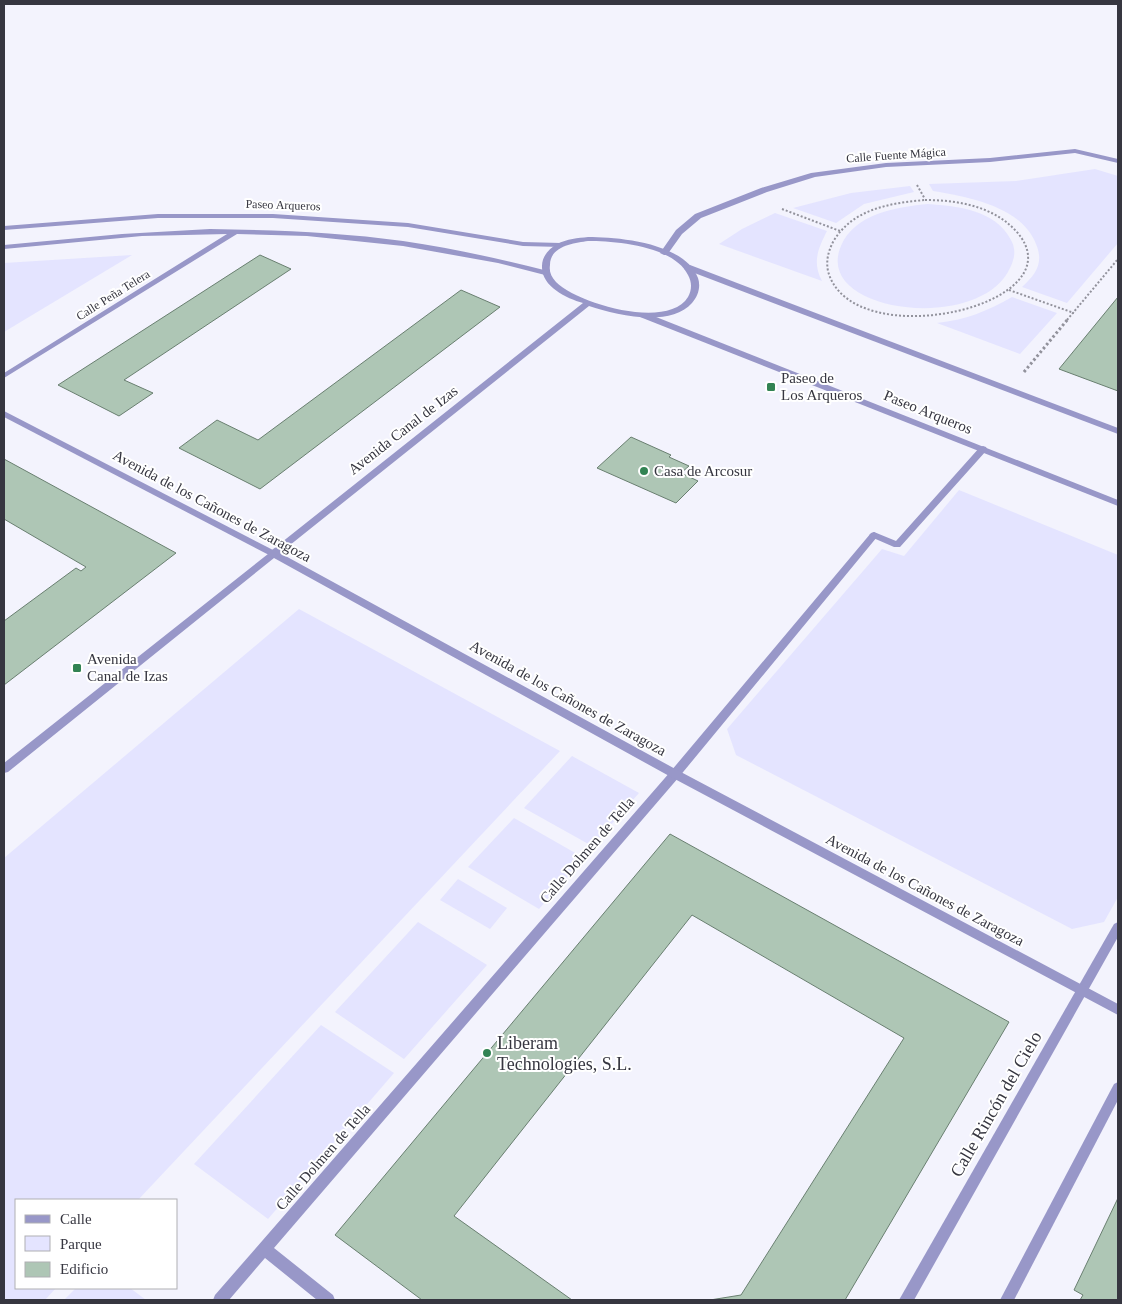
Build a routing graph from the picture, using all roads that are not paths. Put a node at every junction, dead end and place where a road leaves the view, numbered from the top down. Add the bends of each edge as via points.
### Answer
1 (1118, 161) edge
2 (4, 228) edge
3 (234, 233) junction
4 (561, 245) junction
5 (4, 247) edge
6 (664, 253) junction
7 (687, 267) junction
8 (545, 273) junction
9 (588, 303) junction
10 (643, 315) junction
11 (4, 376) edge
12 (4, 414) edge
13 (1118, 431) edge
14 (983, 449) junction
15 (1118, 503) edge
16 (272, 553) junction
17 (4, 769) edge
18 (674, 774) junction
19 (1118, 926) edge
20 (1082, 990) junction
21 (1118, 1010) edge
22 (1118, 1088) edge
23 (265, 1250) junction
24 (220, 1300) edge
25 (328, 1300) edge
26 (906, 1300) edge
27 (1007, 1300) edge

1 - 6 street, Calle Fuente Mágica via 1075,150 990,160 886,165 814,175 764,190 698,216 679,232
2 - 4 street, Paseo Arqueros via 158,216 273,216 408,225 523,244
3 - 5 street, Paseo Arqueros via 163,233
3 - 8 street, Paseo Arqueros via 394,242 491,259
3 - 11 street, Calle Peña Telera
4 - 6 street, Paseo Arqueros via 607,238
4 - 8 street via 547,257
6 - 7 street, Paseo Arqueros
7 - 10 street via 697,286 688,304 668,312
7 - 13 street
8 - 9 street via 559,288
9 - 10 street via 616,312
9 - 16 street, Avenida Canal de Izas
10 - 14 street, Paseo Arqueros
12 - 16 street, Avenida de los Cañones de Zaragoza
14 - 15 street, Paseo Arqueros
14 - 18 street, Calle Dolmen de Tella via 897,546 874,535
16 - 17 street, Avenida Canal de Izas
16 - 18 street, Avenida de los Cañones de Zaragoza
18 - 20 street, Avenida de los Cañones de Zaragoza
18 - 23 street, Calle Dolmen de Tella
19 - 20 street, Calle Rincón del Cielo
20 - 21 street, Avenida de los Cañones de Zaragoza
20 - 26 street, Calle Rincón del Cielo
22 - 27 street
23 - 24 street, Calle Dolmen de Tella
23 - 25 street

